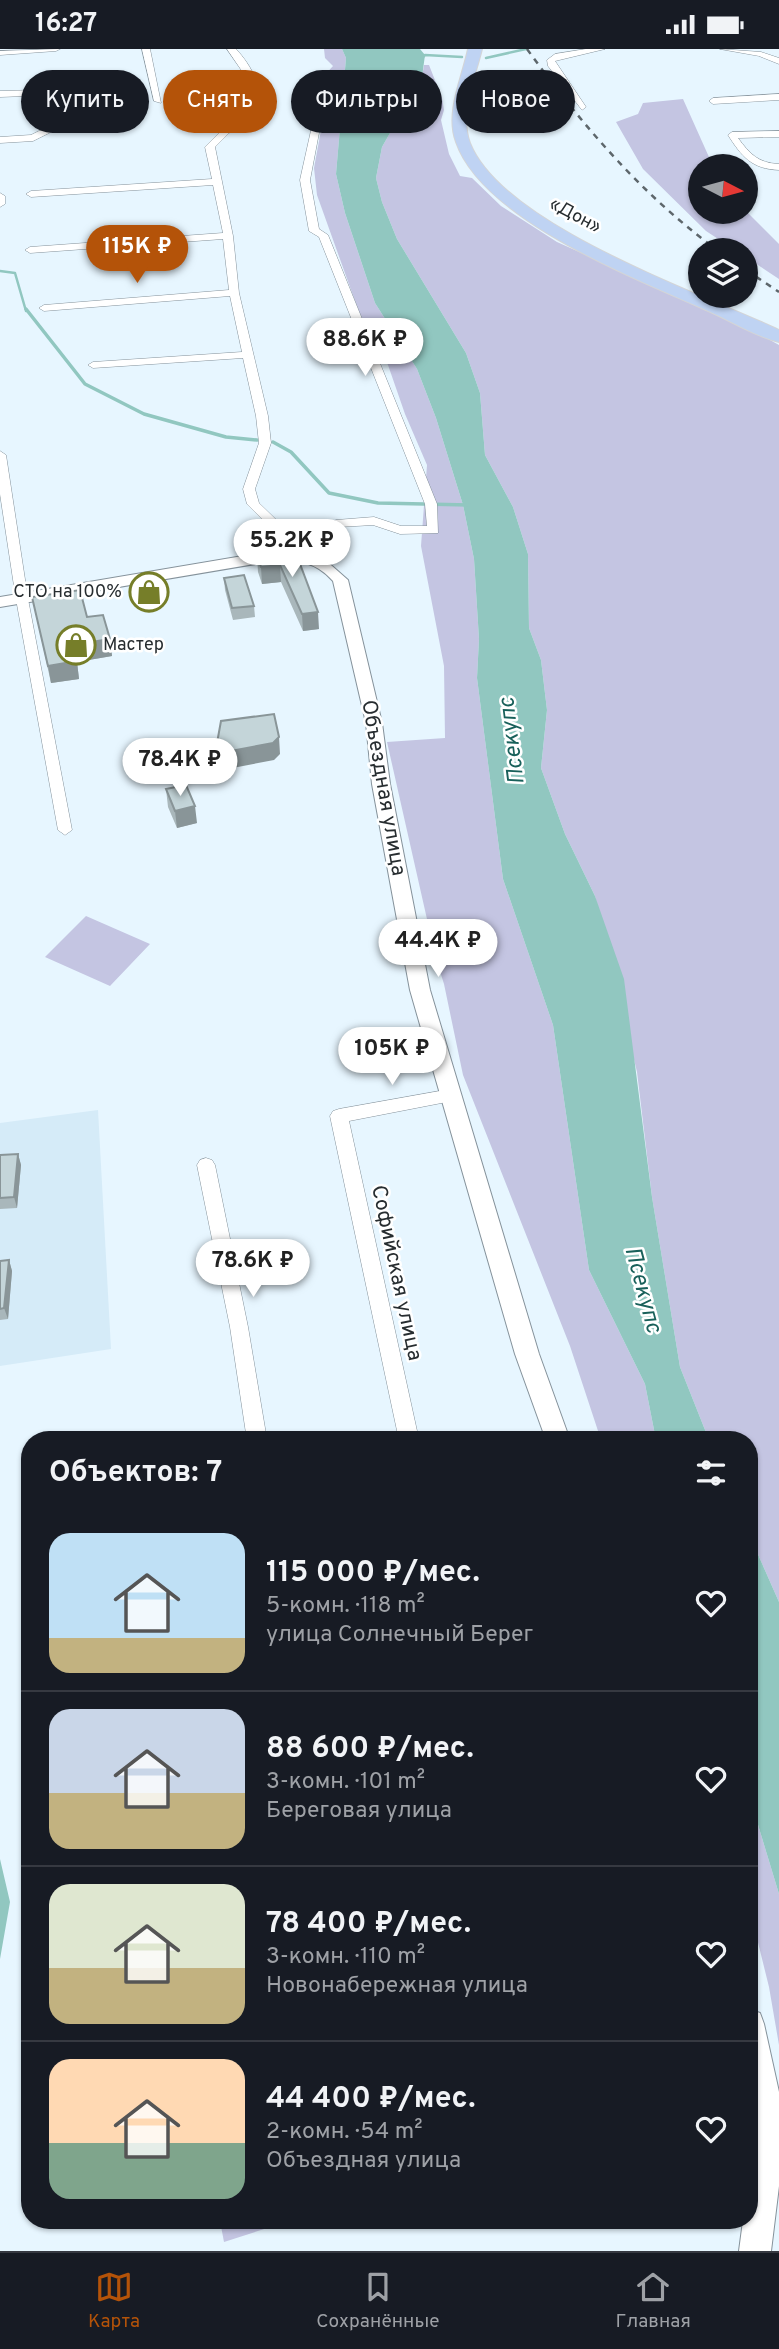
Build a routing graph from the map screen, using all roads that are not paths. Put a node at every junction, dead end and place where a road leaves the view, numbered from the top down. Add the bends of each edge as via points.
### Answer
1 (56, 49) edge
2 (146, 49) edge
3 (231, 49) edge
4 (475, 49) edge
5 (600, 49) edge
6 (724, 49) edge
7 (0, 53) edge
8 (779, 61) edge
9 (21, 93) edge
10 (0, 94) edge
11 (779, 97) edge
12 (158, 101) dead end
13 (713, 101) dead end
14 (582, 107) dead end
15 (42, 133) edge
16 (315, 133) edge
17 (779, 134) edge
18 (0, 140) edge
19 (779, 167) edge
20 (215, 182) junction
21 (30, 194) dead end
22 (0, 196) edge
23 (0, 204) edge
24 (228, 236) junction
25 (30, 250) dead end
26 (234, 293) junction
27 (44, 308) dead end
28 (779, 337) edge
29 (246, 355) junction
30 (93, 365) dead end
31 (0, 455) edge
32 (301, 551) junction
33 (22, 599) junction
34 (0, 602) edge
35 (65, 830) dead end
36 (451, 1095) junction
37 (206, 1165) dead end
38 (256, 1431) edge
39 (407, 1431) edge
40 (555, 1431) edge
41 (758, 2065) edge
42 (758, 2227) edge
43 (758, 2229) edge
44 (755, 2251) edge

1 - 7 street
2 - 12 street
3 - 20 street via 243,61 256,97 256,111 210,147
4 - 28 highway, «Дон» via 459,118 463,144 473,165 496,191 555,232
5 - 14 street via 551,60
6 - 8 street
9 - 10 street
11 - 13 street
15 - 18 street
16 - 32 street via 305,180 314,231 323,235 379,369 431,504 435,530 400,530 374,521 335,524
17 - 19 street via 732,135 751,163
20 - 21 street
20 - 24 street
22 - 23 street
24 - 25 street
24 - 26 street
26 - 27 street
26 - 29 street
29 - 30 street
29 - 32 street via 265,443 249,489 253,504
31 - 33 street
32 - 33 street
32 - 36 street, Объездная улица via 329,566 340,580 373,723 420,990
33 - 34 street
33 - 35 street
36 - 39 street, Софийская улица via 339,1115
36 - 40 street, Объездная улица via 527,1355
37 - 38 street
41 - 42 street via 771,2125
43 - 44 street

